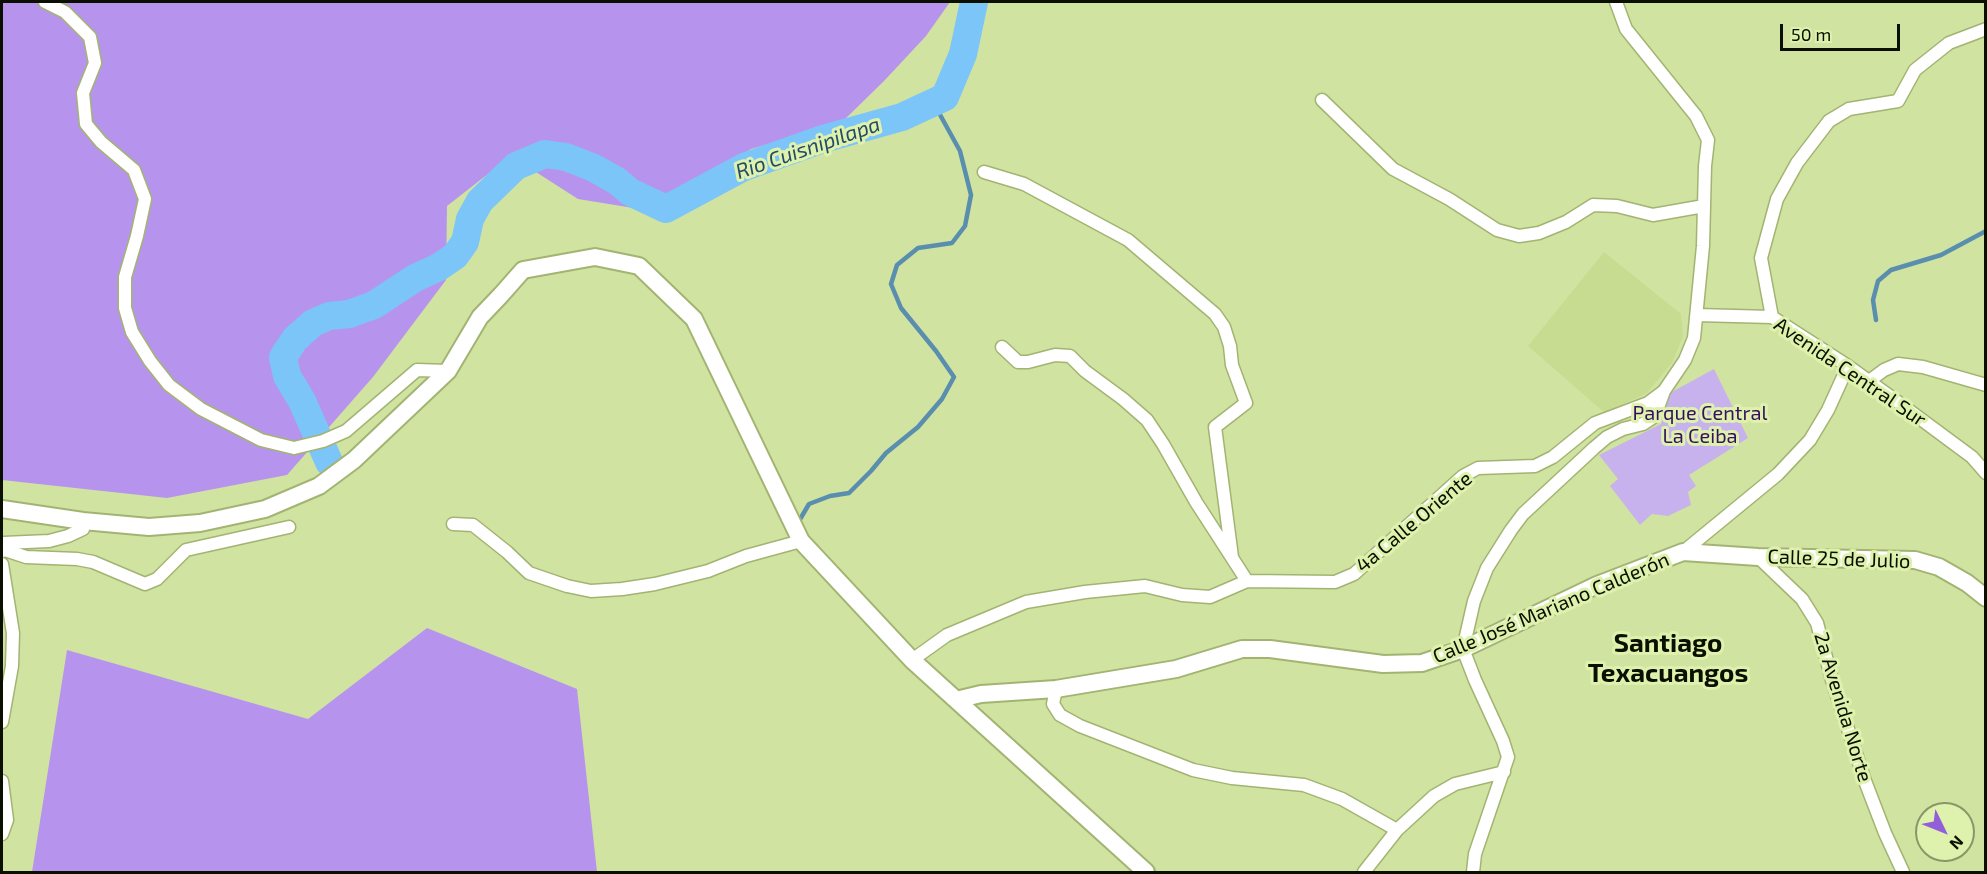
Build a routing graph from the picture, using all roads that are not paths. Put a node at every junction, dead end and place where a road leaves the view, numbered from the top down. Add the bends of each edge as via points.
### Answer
1 (45, 2) edge
2 (1616, 2) edge
3 (1986, 30) edge
4 (1322, 100) dead end
5 (984, 172) dead end
6 (1704, 206) junction
7 (1697, 315) junction
8 (1772, 317) junction
9 (1002, 346) dead end
10 (1848, 366) junction
11 (448, 371) junction
12 (1869, 381) junction
13 (1986, 385) edge
14 (1664, 391) junction
15 (1986, 473) edge
16 (2, 509) edge
17 (83, 521) junction
18 (453, 524) dead end
19 (288, 527) dead end
20 (801, 541) junction
21 (2, 550) edge
22 (1683, 552) junction
23 (1232, 557) junction
24 (1758, 557) junction
25 (2, 564) edge
26 (1247, 581) junction
27 (1986, 597) edge
28 (1463, 649) junction
29 (912, 660) junction
30 (1056, 689) junction
31 (956, 700) junction
32 (2, 722) edge
33 (1504, 772) junction
34 (2, 781) edge
35 (1397, 830) junction
36 (2, 834) edge
37 (1146, 873) edge
38 (1364, 873) edge
39 (1473, 873) edge
40 (1903, 873) edge

1 - 11 street via 65,12 90,37 95,63 83,93 86,124 134,170 145,199 125,277 125,308 132,332 169,385 201,409 261,440 294,448 346,431 417,370
2 - 6 street via 1626,29 1696,116 1708,140
3 - 8 street via 1949,43 1915,70 1898,101 1849,109 1829,121 1797,163 1777,199 1761,258
4 - 6 street via 1394,169 1497,230 1519,236 1539,233 1593,205 1653,215
5 - 23 street via 1024,184 1128,240 1207,307 1224,327 1246,403 1215,426
6 - 7 street
7 - 8 street, Avenida Central Sur
7 - 14 street via 1694,338 1685,360
8 - 10 street, Avenida Central Sur
9 - 23 street via 1018,362 1070,356 1147,420
10 - 12 street, Avenida Central Sur
10 - 22 street, Calle José Mariano Calderón via 1810,440 1778,474
11 - 17 street via 354,460 319,486 266,509 200,523 149,527
11 - 20 street via 480,317 523,270 595,257 639,266 694,319
12 - 13 street via 1898,364
12 - 15 street, Avenida Central Sur via 1972,457
14 - 26 street, 4a Calle Oriente via 1648,403 1595,423 1553,457 1535,466 1478,468 1463,476 1354,574 1335,582
14 - 28 street via 1654,416 1606,437 1523,514 1487,568
16 - 17 street
17 - 21 street via 83,529 68,536 4,543
18 - 20 street via 473,525 529,573 591,591 655,584
19 - 21 street via 186,550 157,579 145,584 93,562 26,557
20 - 29 street
22 - 24 street, Calle 25 de Julio
22 - 28 street, Calle José Mariano Calderón via 1597,585
23 - 26 street
24 - 27 street, Calle 25 de Julio via 1915,560 1939,567
24 - 40 street, 2a Avenida Norte via 1802,599 1816,623 1865,781
25 - 32 street via 13,633 12,666
26 - 29 street, 4a Calle Oriente via 1210,597 1145,586 1026,602 947,635
28 - 30 street, Calle José Mariano Calderón via 1422,663 1383,664 1270,648 1242,649 1176,669
28 - 33 street via 1503,741 1508,758
29 - 31 street
30 - 31 street, Calle José Mariano Calderón via 981,694
30 - 35 street via 1053,704 1059,715 1080,726 1193,770 1304,785 1342,800
31 - 37 street
33 - 35 street via 1455,784 1434,796
33 - 39 street via 1478,843
34 - 36 street via 7,820
35 - 38 street

